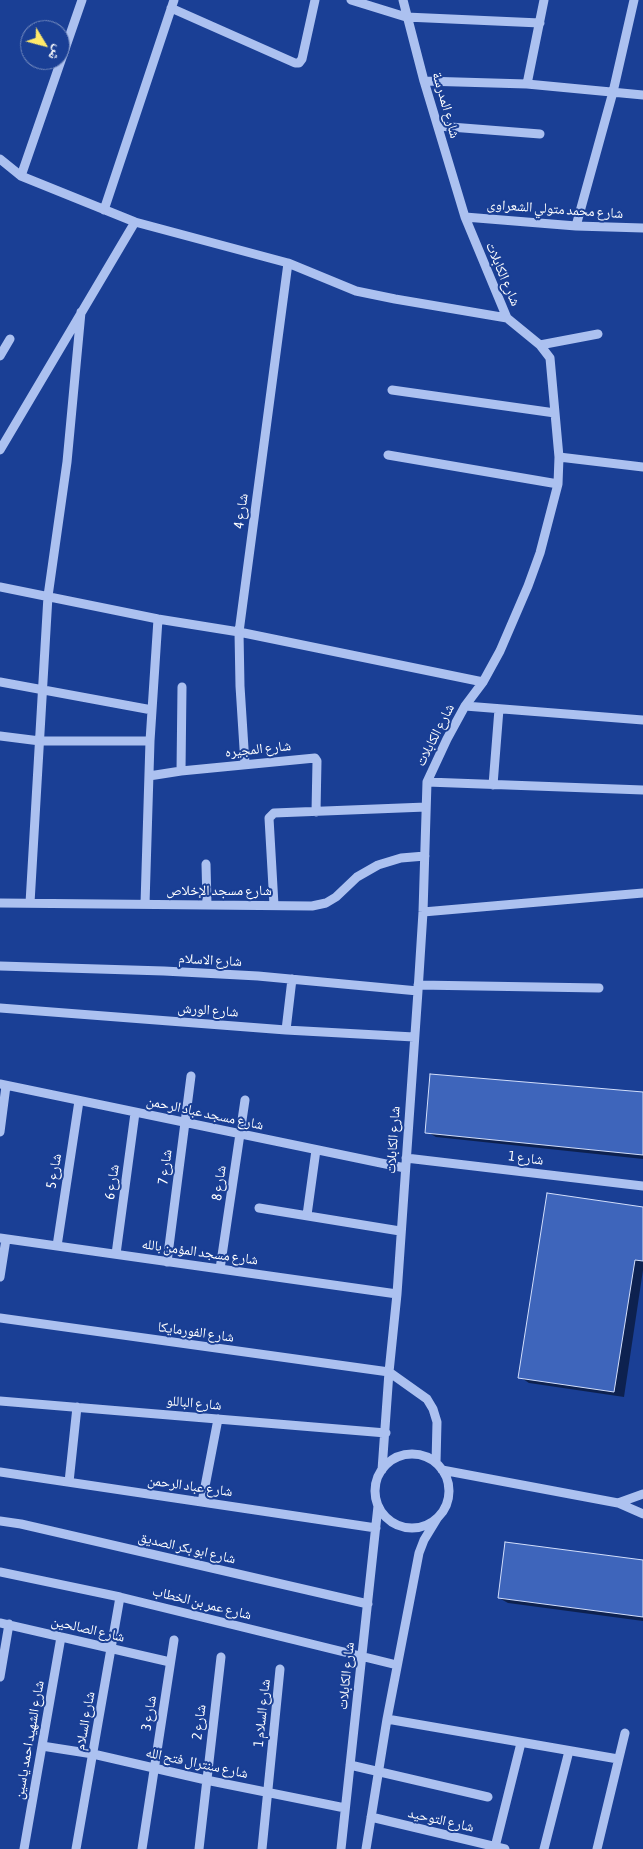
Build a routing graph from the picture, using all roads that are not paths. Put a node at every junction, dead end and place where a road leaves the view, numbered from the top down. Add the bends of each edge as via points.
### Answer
1 (82, 0) edge
2 (315, 0) edge
3 (351, 0) edge
4 (403, 0) edge
5 (544, 0) edge
6 (634, 0) edge
7 (173, 4) edge
8 (406, 17) junction
9 (540, 23) junction
10 (424, 80) junction
11 (527, 84) junction
12 (613, 92) junction
13 (643, 95) edge
14 (438, 126) junction
15 (540, 134) dead end
16 (0, 159) edge
17 (20, 176) junction
18 (104, 210) junction
19 (465, 217) junction
20 (135, 222) junction
21 (576, 226) junction
22 (643, 228) edge
23 (288, 263) junction
24 (82, 312) junction
25 (507, 318) junction
26 (598, 334) dead end
27 (10, 339) dead end
28 (540, 345) junction
29 (0, 356) edge
30 (392, 390) dead end
31 (555, 413) junction
32 (0, 450) edge
33 (388, 455) dead end
34 (559, 457) junction
35 (643, 467) edge
36 (558, 484) junction
37 (0, 588) edge
38 (48, 596) junction
39 (158, 619) junction
40 (239, 632) junction
41 (0, 682) edge
42 (483, 682) junction
43 (182, 687) dead end
44 (43, 689) junction
45 (465, 706) junction
46 (499, 709) junction
47 (152, 710) junction
48 (643, 720) edge
49 (0, 736) edge
50 (40, 741) junction
51 (150, 741) junction
52 (245, 764) junction
53 (182, 771) junction
54 (149, 776) junction
55 (427, 782) junction
56 (493, 785) junction
57 (643, 790) edge
58 (426, 807) junction
59 (316, 812) junction
60 (425, 856) junction
61 (206, 864) dead end
62 (643, 893) edge
63 (0, 903) edge
64 (30, 903) junction
65 (145, 904) junction
66 (207, 904) junction
67 (274, 905) junction
68 (423, 912) junction
69 (0, 966) edge
70 (292, 979) junction
71 (418, 988) junction
72 (600, 988) dead end
73 (0, 1008) edge
74 (286, 1030) junction
75 (414, 1037) junction
76 (191, 1076) dead end
77 (3, 1085) edge
78 (245, 1100) dead end
79 (79, 1101) junction
80 (135, 1112) junction
81 (185, 1123) junction
82 (0, 1132) edge
83 (240, 1134) junction
84 (316, 1150) junction
85 (406, 1158) junction
86 (405, 1168) junction
87 (643, 1186) edge
88 (259, 1208) dead end
89 (307, 1215) junction
90 (400, 1231) junction
91 (3, 1239) edge
92 (56, 1246) junction
93 (116, 1254) junction
94 (167, 1262) junction
95 (220, 1269) junction
96 (0, 1277) edge
97 (397, 1294) junction
98 (0, 1318) edge
99 (389, 1372) junction
100 (0, 1401) edge
101 (78, 1407) junction
102 (218, 1419) junction
103 (386, 1433) junction
104 (439, 1466) junction
105 (382, 1470) junction
106 (0, 1472) edge
107 (69, 1482) junction
108 (643, 1494) edge
109 (202, 1502) junction
110 (618, 1503) junction
111 (378, 1506) junction
112 (643, 1514) edge
113 (438, 1517) junction
114 (0, 1521) edge
115 (376, 1528) junction
116 (0, 1572) edge
117 (120, 1597) junction
118 (368, 1604) junction
119 (4, 1624) edge
120 (61, 1637) junction
121 (174, 1640) dead end
122 (111, 1648) junction
123 (362, 1656) junction
124 (221, 1657) dead end
125 (170, 1662) junction
126 (397, 1665) junction
127 (280, 1670) dead end
128 (0, 1676) edge
129 (387, 1719) junction
130 (625, 1733) dead end
131 (521, 1743) junction
132 (42, 1746) junction
133 (569, 1751) junction
134 (93, 1754) junction
135 (618, 1759) junction
136 (350, 1765) junction
137 (154, 1768) junction
138 (380, 1772) junction
139 (206, 1780) junction
140 (268, 1792) junction
141 (488, 1797) dead end
142 (345, 1808) junction
143 (371, 1817) junction
144 (495, 1847) junction
145 (24, 1849) edge
146 (76, 1849) edge
147 (142, 1849) edge
148 (199, 1849) edge
149 (262, 1849) edge
150 (341, 1849) edge
151 (366, 1849) edge
152 (505, 1849) edge
153 (544, 1849) edge
154 (597, 1849) edge

1 - 17 street
2 - 7 street via 302,59 296,64
3 - 8 street
4 - 8 street, شارع المدرسة
5 - 9 street
6 - 12 street
7 - 18 street
8 - 9 street
8 - 10 street, شارع المدرسة
9 - 11 street
10 - 11 street
10 - 14 street, شارع المدرسة
11 - 12 street
12 - 13 street
12 - 21 street
14 - 15 street
14 - 19 street, شارع المدرسة
16 - 17 street
17 - 18 street
18 - 20 street
19 - 21 street, شارع محمد متولي الشعراوى
19 - 25 street, شارع الكابلات
20 - 23 street
20 - 24 street
21 - 22 street, شارع محمد متولي الشعراوى
23 - 25 street via 356,291
23 - 40 street, شارع 4
24 - 32 street
24 - 38 street via 67,462
25 - 28 street, شارع الكابلات
26 - 28 street
27 - 29 street
28 - 31 street, شارع الكابلات via 550,358
30 - 31 street
31 - 34 street, شارع الكابلات
33 - 36 street
34 - 35 street
34 - 36 street, شارع الكابلات
36 - 42 street, شارع الكابلات via 528,586
37 - 38 street
38 - 39 street
38 - 44 street
39 - 40 street
39 - 47 street
40 - 42 street
40 - 52 street, شارع 4
41 - 44 street
42 - 45 street, شارع الكابلات
43 - 53 street
44 - 47 street
44 - 50 street
45 - 46 street
45 - 55 street, شارع الكابلات
46 - 48 street
46 - 56 street
47 - 51 street
49 - 50 street
50 - 51 street
50 - 64 street
51 - 54 street
52 - 53 street, شارع المجيره
52 - 59 street, شارع المجيره via 316,759
53 - 54 street, شارع المجيره
54 - 65 street
55 - 56 street
55 - 58 street, شارع الكابلات
56 - 57 street
58 - 59 street
58 - 60 street, شارع الكابلات
59 - 67 street via 274,813 270,818
60 - 67 street, شارع مسجد الإخلاص via 401,858 378,865 357,877 326,903
60 - 68 street, شارع الكابلات
61 - 66 street
62 - 68 street
63 - 64 street, شارع مسجد الإخلاص
64 - 65 street, شارع مسجد الإخلاص
65 - 66 street, شارع مسجد الإخلاص
66 - 67 street, شارع مسجد الإخلاص
68 - 71 street, شارع الكابلات
69 - 70 street, شارع الاسلام
70 - 71 street, شارع الاسلام
70 - 74 street
71 - 72 street, شارع الاسلام
71 - 75 street, شارع الكابلات
73 - 74 street, شارع الورش
74 - 75 street, شارع الورش
75 - 85 street, شارع الكابلات
76 - 81 street, شارع 7
77 - 79 street, شارع مسجد عباد الرحمن
77 - 82 street
78 - 83 street, شارع 8
79 - 80 street, شارع مسجد عباد الرحمن
79 - 92 street, شارع 5
80 - 81 street, شارع مسجد عباد الرحمن
80 - 93 street, شارع 6
81 - 83 street, شارع مسجد عباد الرحمن
81 - 94 street, شارع 7
83 - 84 street, شارع مسجد عباد الرحمن
83 - 95 street, شارع 8
84 - 86 street, شارع مسجد عباد الرحمن
84 - 89 street
85 - 86 street, شارع الكابلات
85 - 87 street, شارع 1
86 - 90 street, شارع الكابلات
88 - 89 street
89 - 90 street
90 - 97 street, شارع الكابلات
91 - 92 street, شارع مسجد المؤمن بالله
91 - 96 street
92 - 93 street, شارع مسجد المؤمن بالله
93 - 94 street, شارع مسجد المؤمن بالله
94 - 95 street, شارع مسجد المؤمن بالله
95 - 97 street, شارع مسجد المؤمن بالله
97 - 99 street, شارع الكابلات
98 - 99 street, شارع الفورمايكا
99 - 103 street, شارع الكابلات
99 - 104 street via 427,1399 433,1409 437,1422
100 - 101 street, شارع الباللو
101 - 102 street, شارع الباللو
101 - 107 street
102 - 103 street, شارع الباللو
102 - 109 street
103 - 105 street, شارع الكابلات
104 - 105 street via 421,1455 403,1455
104 - 110 street
104 - 113 street via 446,1477 449,1494
105 - 111 street via 375,1491
106 - 107 street, شارع عباد الرحمن
107 - 109 street, شارع عباد الرحمن
108 - 110 street
109 - 115 street, شارع عباد الرحمن
110 - 112 street
111 - 113 street via 389,1520 405,1528 423,1526
111 - 115 street, شارع الكابلات
113 - 126 street via 419,1553
114 - 118 street, شارع ابو بكر الصديق
115 - 118 street, شارع الكابلات
116 - 117 street, شارع عمر بن الخطاب
117 - 122 street, شارع السلام
117 - 123 street, شارع عمر بن الخطاب
118 - 123 street, شارع الكابلات
119 - 120 street, شارع الصالحين
119 - 128 street
120 - 122 street, شارع الصالحين
120 - 132 street, شارع الشهيد احمد ياسين
121 - 125 street, شارع 3
122 - 125 street, شارع الصالحين
122 - 134 street, شارع السلام
123 - 126 street, شارع عمر بن الخطاب
123 - 136 street, شارع الكابلات
124 - 139 street, شارع 2
125 - 137 street, شارع 3
126 - 129 street
127 - 140 street, شارع السلام 1
129 - 131 street
129 - 138 street
130 - 135 street
131 - 133 street
131 - 144 street
132 - 134 street, شارع سنترال فتح الله
132 - 145 street, شارع الشهيد احمد ياسين
133 - 135 street
133 - 153 street
134 - 137 street, شارع سنترال فتح الله
134 - 146 street, شارع السلام
135 - 154 street
136 - 138 street
136 - 142 street, شارع الكابلات
137 - 139 street, شارع سنترال فتح الله
137 - 147 street, شارع 3
138 - 141 street
138 - 143 street
139 - 140 street, شارع سنترال فتح الله
139 - 148 street, شارع 2
140 - 142 street, شارع سنترال فتح الله
140 - 149 street, شارع السلام 1
142 - 150 street, شارع الكابلات
143 - 144 street, شارع التوحيد
143 - 151 street
144 - 152 street, شارع التوحيد

